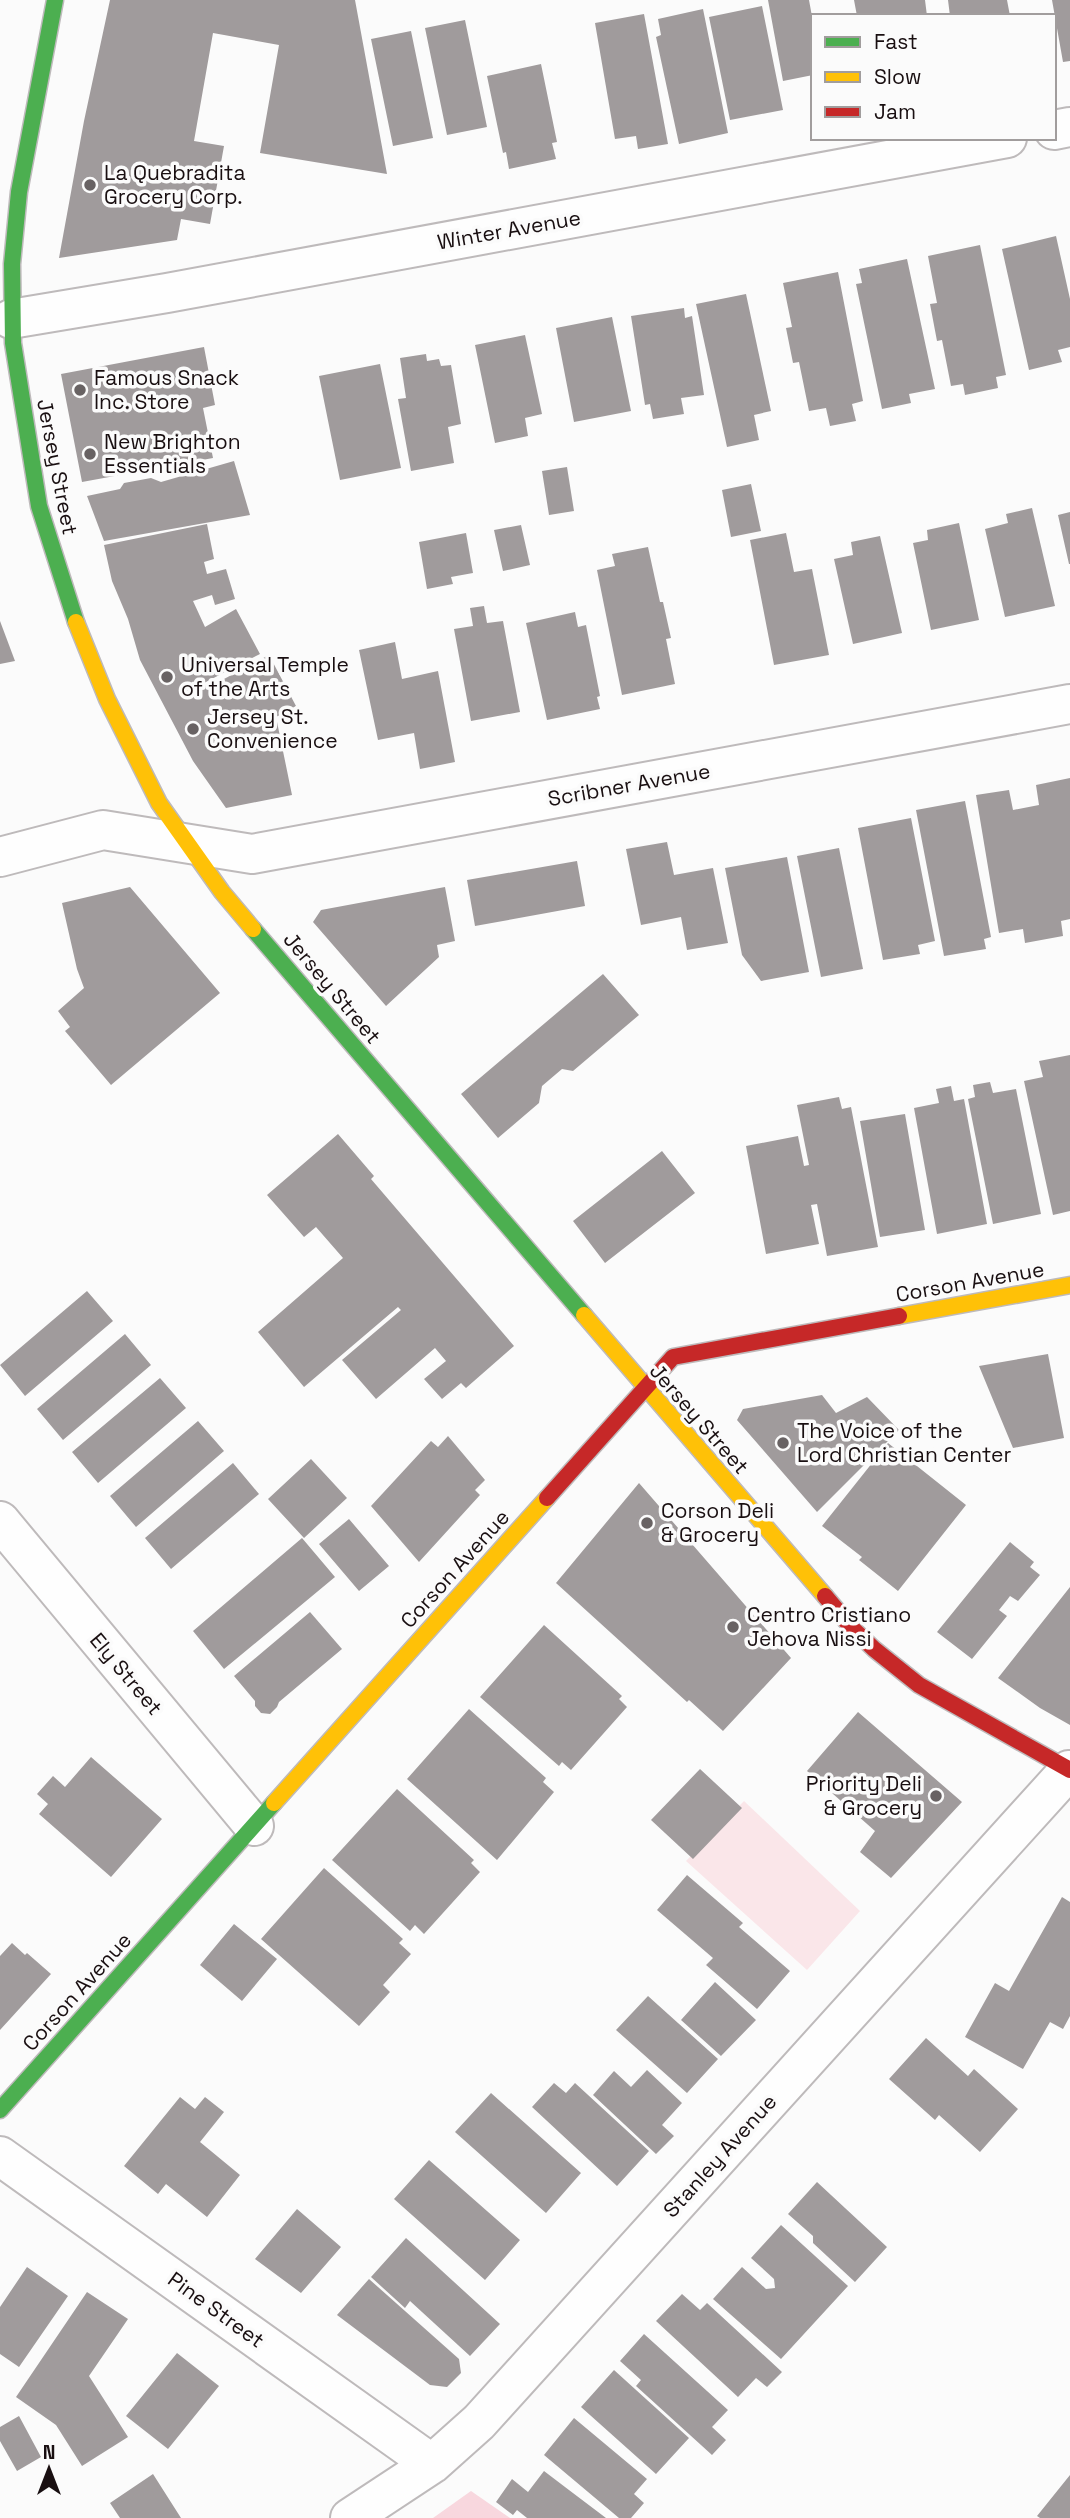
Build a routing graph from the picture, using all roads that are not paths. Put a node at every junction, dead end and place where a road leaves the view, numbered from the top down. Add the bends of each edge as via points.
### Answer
1 (55, 0) edge
2 (996, 140) edge
3 (11, 319) junction
4 (1070, 704) edge
5 (188, 844) junction
6 (0, 857) edge
7 (1070, 1285) edge
8 (645, 1388) junction
9 (0, 1521) edge
10 (1069, 1770) edge
11 (254, 1826) junction
12 (0, 2110) edge
13 (0, 2156) edge
14 (432, 2464) junction
15 (350, 2518) edge

1 - 3 street, Jersey Street via 19,192
2 - 3 street, Winter Avenue
3 - 5 street, Jersey Street via 39,506 77,627 159,803
4 - 5 street, Scribner Avenue via 252,854
5 - 6 street, Scribner Avenue via 103,830
5 - 8 street, Jersey Street via 222,892
7 - 8 street, Corson Avenue via 673,1357
8 - 10 street, Jersey Street via 874,1649 919,1685
8 - 11 street, Corson Avenue
9 - 11 street, Ely Street
10 - 14 street, Stanley Avenue via 485,2415
11 - 12 street, Corson Avenue
13 - 14 street, Pine Street
14 - 15 street, Stanley Avenue

